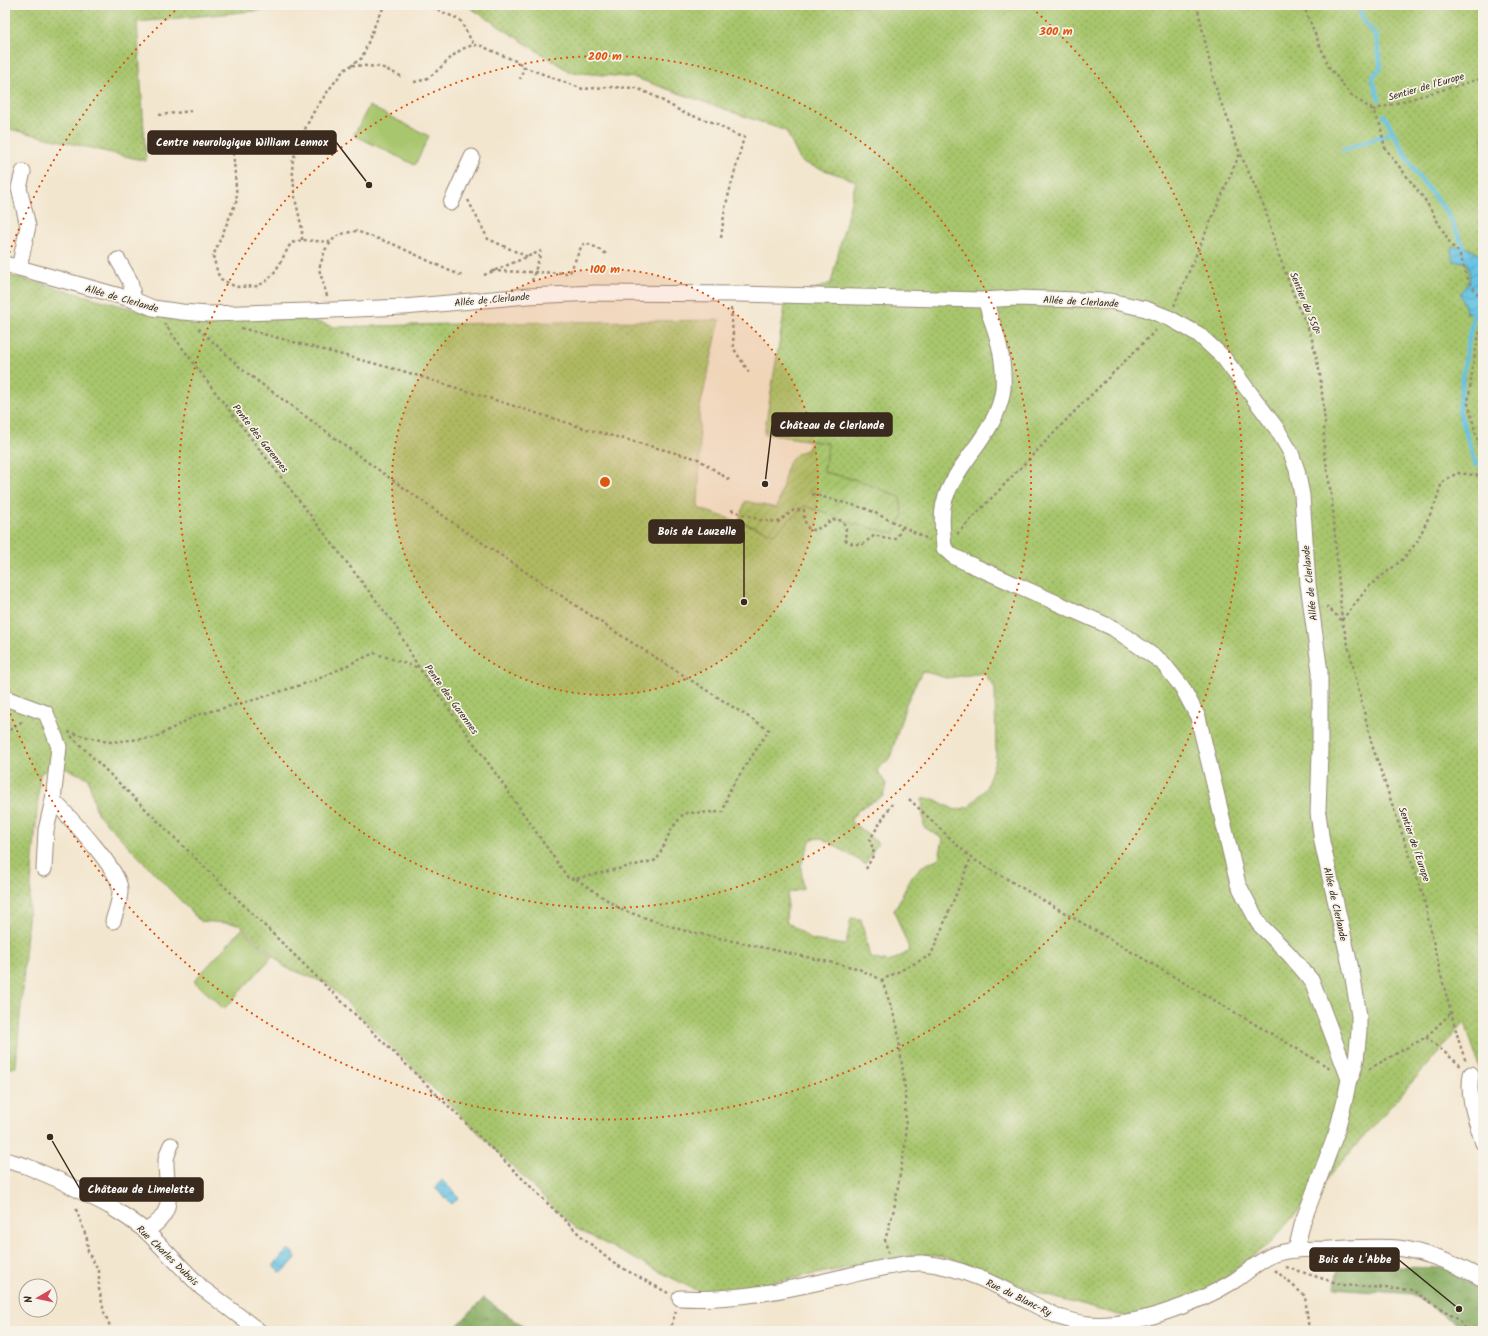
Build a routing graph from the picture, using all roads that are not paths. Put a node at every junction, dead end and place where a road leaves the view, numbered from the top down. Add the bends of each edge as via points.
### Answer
1 (472, 157) dead end
2 (22, 172) dead end
3 (451, 202) dead end
4 (118, 260) dead end
5 (12, 266) edge
6 (134, 300) junction
7 (986, 300) junction
8 (5, 698) edge
9 (54, 800) junction
10 (44, 869) dead end
11 (113, 921) dead end
12 (1471, 1074) road end
13 (1349, 1080) junction
14 (1483, 1143) edge
15 (171, 1145) dead end
16 (5, 1160) edge
17 (146, 1231) junction
18 (1296, 1250) junction
19 (1483, 1279) edge
20 (680, 1298) road end
21 (259, 1331) edge

1 - 3 street
2 - 5 street via 19,188 28,226
4 - 6 street via 130,281
5 - 6 street, Allée de Clerlande
6 - 7 street, Allée de Clerlande via 153,308 216,314 339,310 596,293
7 - 13 street via 1002,360 1002,390 990,425 949,489 942,517 944,548 965,562 1113,628 1162,662 1182,687 1198,717 1238,884 1259,924 1312,981
7 - 13 street, Allée de Clerlande via 1016,298 1110,301 1146,309 1169,318 1198,334 1217,351 1288,446 1300,483 1311,605 1319,661 1318,813 1359,1016 1356,1060
8 - 9 street via 46,714 59,748
9 - 10 street via 46,830
9 - 11 street via 116,874 120,888
12 - 14 street via 1470,1100
13 - 18 street, Allée de Clerlande via 1336,1134
15 - 17 street via 166,1158 169,1203 157,1224
16 - 17 street, Rue Charles Dubois via 59,1180 109,1206
17 - 21 street, Rue Charles Dubois via 202,1288
18 - 19 street, Rue du Blanc-Ry via 1399,1248 1449,1262
18 - 20 street, Rue du Blanc-Ry via 1274,1254 1223,1288 1177,1308 1133,1320 1100,1324 1080,1323 1059,1317 980,1278 950,1268 920,1263 766,1293 711,1299

